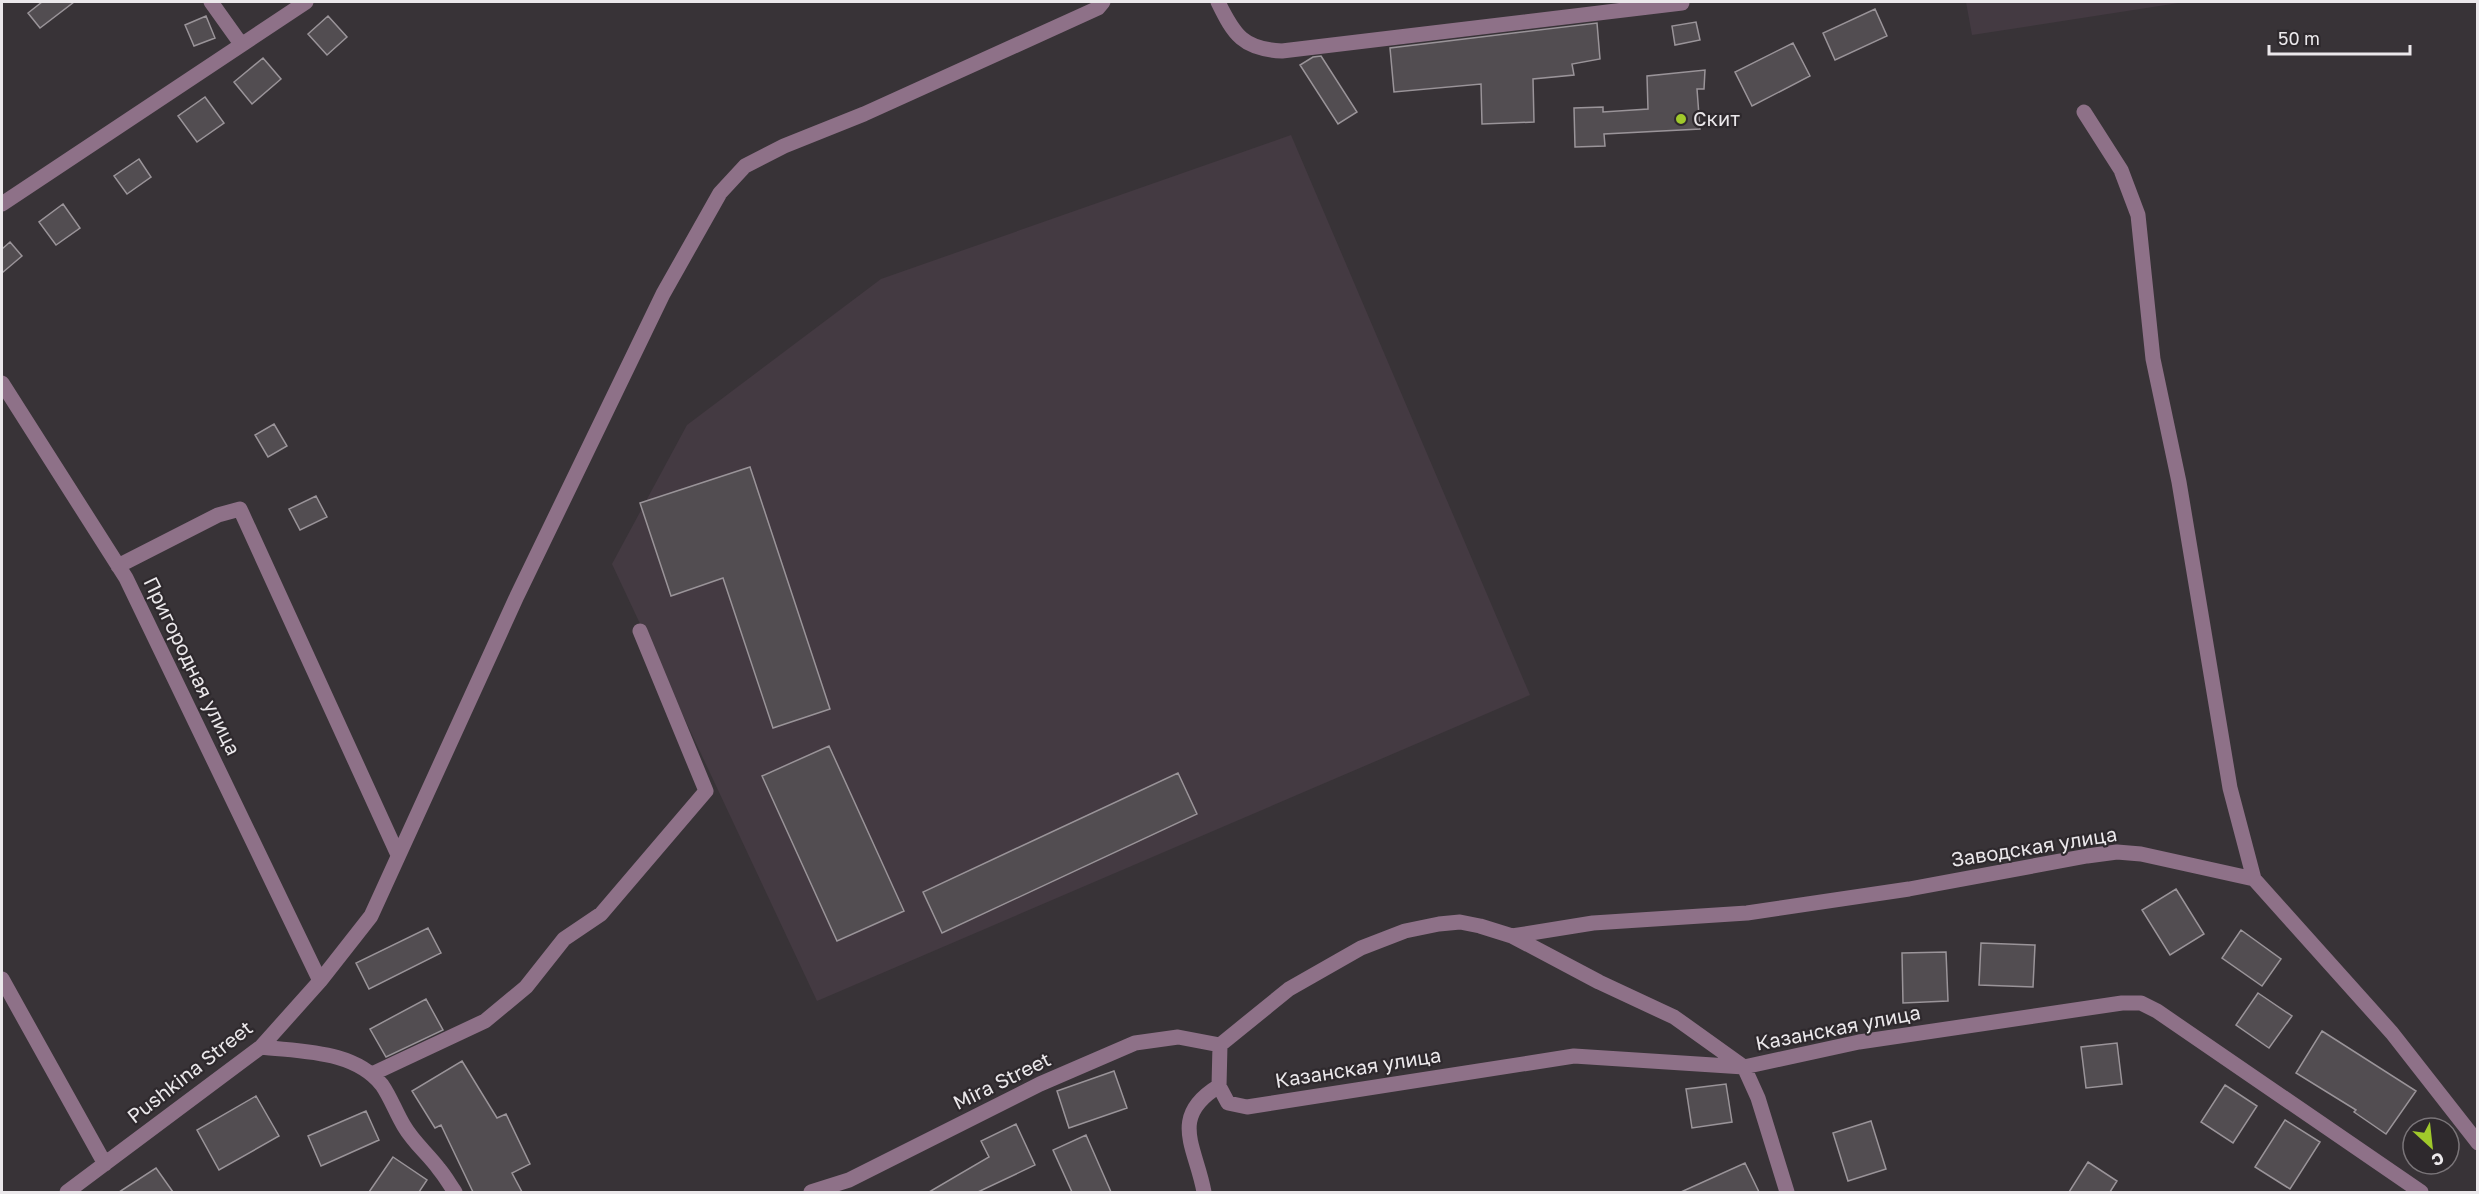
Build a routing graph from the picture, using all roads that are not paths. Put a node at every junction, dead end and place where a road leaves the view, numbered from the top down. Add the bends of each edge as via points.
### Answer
1 (211, 2) edge
2 (306, 2) edge
3 (1218, 2) edge
4 (1682, 3) dead end
5 (1101, 5) edge
6 (241, 44) junction
7 (2084, 112) dead end
8 (2, 204) edge
9 (2, 382) edge
10 (118, 566) junction
11 (640, 631) dead end
12 (398, 855) junction
13 (2254, 879) junction
14 (1512, 936) junction
15 (2, 979) edge
16 (320, 981) junction
17 (1220, 1045) junction
18 (261, 1047) junction
19 (1744, 1067) junction
20 (372, 1074) junction
21 (1219, 1086) junction
22 (2478, 1143) edge
23 (105, 1164) junction
24 (66, 1192) edge
25 (455, 1192) edge
26 (811, 1192) edge
27 (1204, 1192) edge
28 (1786, 1192) edge
29 (2421, 1192) edge

1 - 6 street
2 - 6 street
3 - 4 street via 1232,29 1248,44 1282,51
5 - 12 street, Pushkina Street via 864,114 784,146 745,166 720,193 663,294 517,596
6 - 8 street
7 - 13 street via 2121,170 2138,215 2153,359 2179,482 2230,788
9 - 10 street, Пригородная улица
10 - 12 street via 218,515 240,509
10 - 16 street, Пригородная улица
11 - 20 street via 706,791 601,914 564,939 526,987 485,1021
12 - 16 street, Pushkina Street via 371,916
13 - 14 street, Заводская улица via 2117,852 1748,913 1604,922
13 - 22 street via 2392,1033
14 - 17 street via 1460,922 1394,935 1361,948 1289,989
14 - 19 street via 1674,1017
15 - 23 street
16 - 18 street, Pushkina Street
17 - 21 street
17 - 26 street, Mira Street via 1179,1037 1135,1044 1040,1084 849,1180
18 - 20 street via 331,1055
18 - 23 street, Pushkina Street
19 - 21 street, Казанская улица via 1574,1056 1247,1107 1228,1103
19 - 28 street via 1758,1098
19 - 29 street, Казанская улица via 1858,1042 2122,1003 2141,1004 2157,1011
20 - 25 street via 418,1148
21 - 27 street via 1202,1096 1191,1110 1189,1122 1189,1137
23 - 24 street, Pushkina Street

